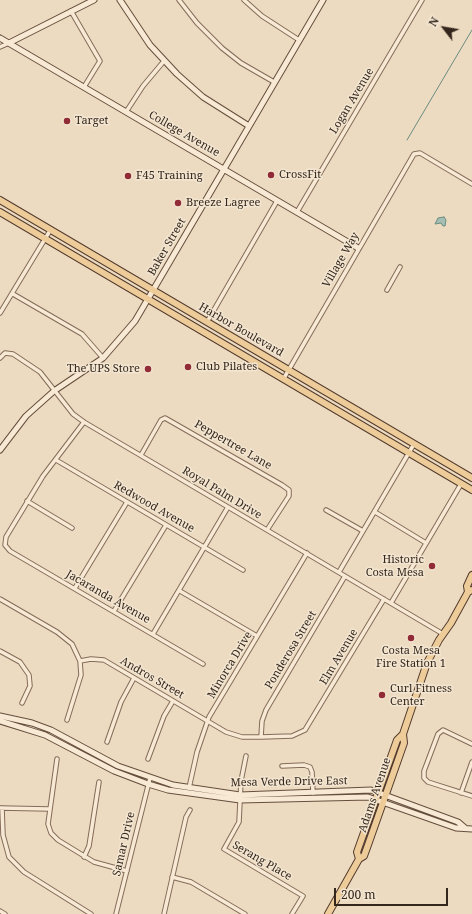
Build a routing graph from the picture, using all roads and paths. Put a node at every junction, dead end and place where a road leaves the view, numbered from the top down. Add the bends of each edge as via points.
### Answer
1 (94, 0) edge
2 (120, 0) edge
3 (179, 0) edge
4 (244, 0) edge
5 (323, 0) edge
6 (422, 0) edge
7 (71, 11) junction
8 (0, 38) edge
9 (299, 40) junction
10 (9, 43) junction
11 (0, 47) edge
12 (164, 61) junction
13 (274, 82) junction
14 (84, 87) junction
15 (126, 112) junction
16 (249, 126) junction
17 (224, 169) junction
18 (472, 184) edge
19 (0, 200) edge
20 (277, 201) junction
21 (0, 212) edge
22 (297, 212) junction
23 (51, 229) junction
24 (45, 238) junction
25 (358, 248) junction
26 (400, 268) dead end
27 (154, 290) junction
28 (387, 290) dead end
29 (13, 294) junction
30 (148, 299) junction
31 (0, 313) edge
32 (207, 322) junction
33 (0, 358) edge
34 (104, 358) junction
35 (289, 370) junction
36 (284, 378) junction
37 (54, 391) junction
38 (84, 422) junction
39 (414, 444) junction
40 (0, 450) edge
41 (409, 452) junction
42 (140, 455) junction
43 (56, 460) junction
44 (472, 478) edge
45 (462, 484) junction
46 (472, 490) edge
47 (27, 501) junction
48 (127, 502) junction
49 (228, 507) junction
50 (326, 510) dead end
51 (375, 512) junction
52 (166, 525) junction
53 (72, 528) dead end
54 (267, 530) junction
55 (363, 531) junction
56 (426, 543) junction
57 (204, 547) junction
58 (307, 553) junction
59 (243, 570) dead end
60 (339, 572) junction
61 (472, 574) edge
62 (345, 576) junction
63 (76, 588) junction
64 (180, 591) junction
65 (470, 591) edge
66 (384, 598) junction
67 (0, 599) edge
68 (391, 603) junction
69 (114, 611) junction
70 (153, 634) junction
71 (443, 634) junction
72 (257, 636) junction
73 (0, 651) edge
74 (80, 661) junction
75 (203, 664) dead end
76 (134, 678) junction
77 (173, 701) junction
78 (22, 703) dead end
79 (0, 716) edge
80 (67, 720) dead end
81 (0, 721) edge
82 (207, 721) junction
83 (309, 725) joint
84 (403, 734) junction
85 (262, 737) junction
86 (107, 742) dead end
87 (472, 744) edge
88 (246, 756) dead end
89 (57, 759) dead end
90 (148, 759) dead end
91 (472, 762) edge
92 (282, 766) dead end
93 (149, 781) junction
94 (99, 782) dead end
95 (188, 791) junction
96 (461, 793) junction
97 (313, 796) junction
98 (378, 796) junction
99 (472, 796) edge
100 (240, 798) junction
101 (384, 798) junction
102 (1, 808) edge
103 (49, 809) junction
104 (190, 810) dead end
105 (472, 829) edge
106 (84, 857) junction
107 (358, 859) junction
108 (127, 871) junction
109 (172, 877) junction
110 (0, 911) edge
111 (5, 914) edge
112 (91, 914) edge
113 (116, 914) edge
114 (164, 914) edge
115 (245, 914) edge
116 (292, 914) edge
117 (328, 914) edge

1 - 7 street
2 - 12 street via 139,31
3 - 13 street via 222,48 241,63
4 - 9 street via 262,16
5 - 9 street, Baker Street
6 - 22 street, Logan Avenue
7 - 10 street
7 - 14 street via 100,61
8 - 10 street, College Avenue
9 - 13 street, Baker Street
10 - 11 street
10 - 14 street, College Avenue
12 - 15 street
12 - 16 street via 203,97
13 - 16 street, Baker Street
14 - 15 street, College Avenue
15 - 17 street, College Avenue
16 - 17 street, Baker Street
17 - 20 street, College Avenue
17 - 27 street, Baker Street
18 - 25 street, Village Way via 417,153
19 - 23 main road, Harbor Boulevard
20 - 22 street, College Avenue
20 - 32 street
21 - 24 main road, Harbor Boulevard
22 - 25 street, College Avenue
23 - 24 street
23 - 27 main road, Harbor Boulevard
24 - 29 street
24 - 30 main road, Harbor Boulevard
25 - 35 street, Village Way
26 - 28 street
27 - 30 street, Baker Street
27 - 32 main road, Harbor Boulevard
29 - 31 street
29 - 34 street via 82,334
30 - 34 street, Baker Street via 135,322
30 - 36 main road, Harbor Boulevard
32 - 35 main road, Harbor Boulevard
33 - 37 street, Royal Palm Drive via 5,353 13,354 40,372
34 - 37 street, Baker Street
35 - 36 street, Village Way
35 - 39 main road, Harbor Boulevard
36 - 41 main road, Harbor Boulevard
37 - 38 street, Royal Palm Drive via 73,414
37 - 40 street, Baker Street via 26,416
38 - 42 street, Royal Palm Drive
38 - 43 street
39 - 41 street
39 - 44 main road, Harbor Boulevard
41 - 45 main road, Harbor Boulevard
41 - 51 street
42 - 49 street, Royal Palm Drive
42 - 54 street, Peppertree Lane via 161,420 165,418 282,484 289,490 289,496
43 - 47 street
43 - 48 street, Redwood Avenue
45 - 46 main road, Harbor Boulevard
45 - 56 street
47 - 53 street
47 - 63 street, Jacaranda Avenue via 6,537 5,545 10,551
48 - 52 street, Redwood Avenue
48 - 63 street
49 - 54 street, Royal Palm Drive
49 - 57 street
50 - 55 street
51 - 55 street
51 - 56 street
52 - 57 street, Redwood Avenue
52 - 69 street
54 - 58 street, Royal Palm Drive
55 - 60 street
56 - 68 street
57 - 59 street, Redwood Avenue
57 - 64 street
58 - 60 street, Royal Palm Drive
58 - 72 street, Minorca Drive
60 - 62 street, Royal Palm Drive
61 - 65 main road, Adams Avenue via 467,586
62 - 66 street, Royal Palm Drive
62 - 85 street, Ponderosa Street via 266,710 262,721
63 - 69 street, Jacaranda Avenue
64 - 70 street
64 - 72 street
65 - 71 main road, Adams Avenue
66 - 68 street, Royal Palm Drive
66 - 83 street, Elm Avenue
67 - 74 street via 57,632 72,644
68 - 71 street, Royal Palm Drive
69 - 70 street, Jacaranda Avenue
70 - 75 street, Jacaranda Avenue
71 - 84 main road, Adams Avenue via 425,668
72 - 82 street, Minorca Drive
73 - 78 street via 20,662 29,675 30,686
74 - 76 street, Andros Street via 104,660
74 - 80 street via 81,675
76 - 77 street, Andros Street
76 - 86 street via 121,702
77 - 82 street, Andros Street
77 - 90 street via 164,716
79 - 93 street, Mesa Verde Drive East via 51,730
81 - 93 street, Mesa Verde Drive East via 45,735 114,771
82 - 85 street, Andros Street via 237,736
82 - 95 street, Minorca Drive
83 - 85 street, Andros Street via 304,732 296,736
84 - 98 main road, Adams Avenue via 397,740
84 - 101 main road, Adams Avenue via 404,742
87 - 96 street via 443,730 438,734 424,771 424,778 428,782
88 - 100 street
89 - 103 street
91 - 96 street
92 - 97 street via 310,767
93 - 95 street, Mesa Verde Drive East
93 - 108 street, Samar Drive
94 - 106 street via 89,846
95 - 100 street, Mesa Verde Drive East
96 - 99 street
97 - 98 street, Mesa Verde Drive East via 365,789
97 - 100 street, Mesa Verde Drive East
98 - 101 street, Mesa Verde Drive East
98 - 107 main road, Adams Avenue via 357,852
100 - 116 street, Serang Place via 238,827 224,850 303,896
101 - 105 street, Mesa Verde Drive East via 456,828
101 - 107 main road, Adams Avenue via 364,856
102 - 103 street
102 - 112 street via 3,835 10,857 24,872
103 - 106 street via 48,824 51,833
104 - 109 street via 186,817
106 - 108 street
107 - 117 main road, Adams Avenue
108 - 113 street, Samar Drive
109 - 114 street
109 - 115 street via 190,882
110 - 111 street

